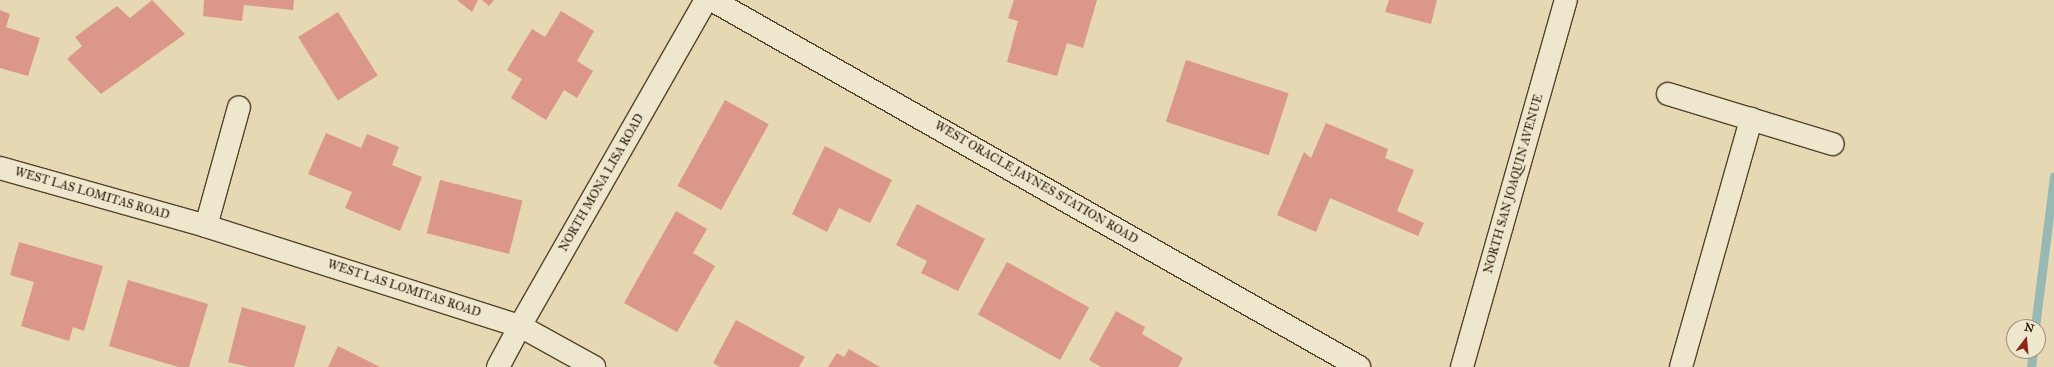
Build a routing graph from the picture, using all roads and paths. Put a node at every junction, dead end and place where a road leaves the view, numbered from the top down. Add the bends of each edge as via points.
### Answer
1 (706, 0) edge
2 (712, 0) edge
3 (1566, 0) edge
4 (1668, 94) dead end
5 (239, 107) dead end
6 (1751, 119) junction
7 (1833, 144) dead end
8 (0, 168) edge
9 (206, 226) junction
10 (520, 326) junction
11 (498, 367) edge
12 (594, 367) edge
13 (1359, 367) edge
14 (1462, 367) edge
15 (1681, 367) edge

1 - 10 street, NORTH MONA LISA ROAD
2 - 13 street, WEST ORACLE JAYNES STATION ROAD
3 - 14 street, NORTH SAN JOAQUIN AVENUE
4 - 6 street
5 - 9 street
6 - 7 street
6 - 15 street
8 - 9 street, WEST LAS LOMITAS ROAD
9 - 10 street, WEST LAS LOMITAS ROAD
10 - 11 street, NORTH MONA LISA ROAD
10 - 12 street, WEST LAS LOMITAS ROAD

